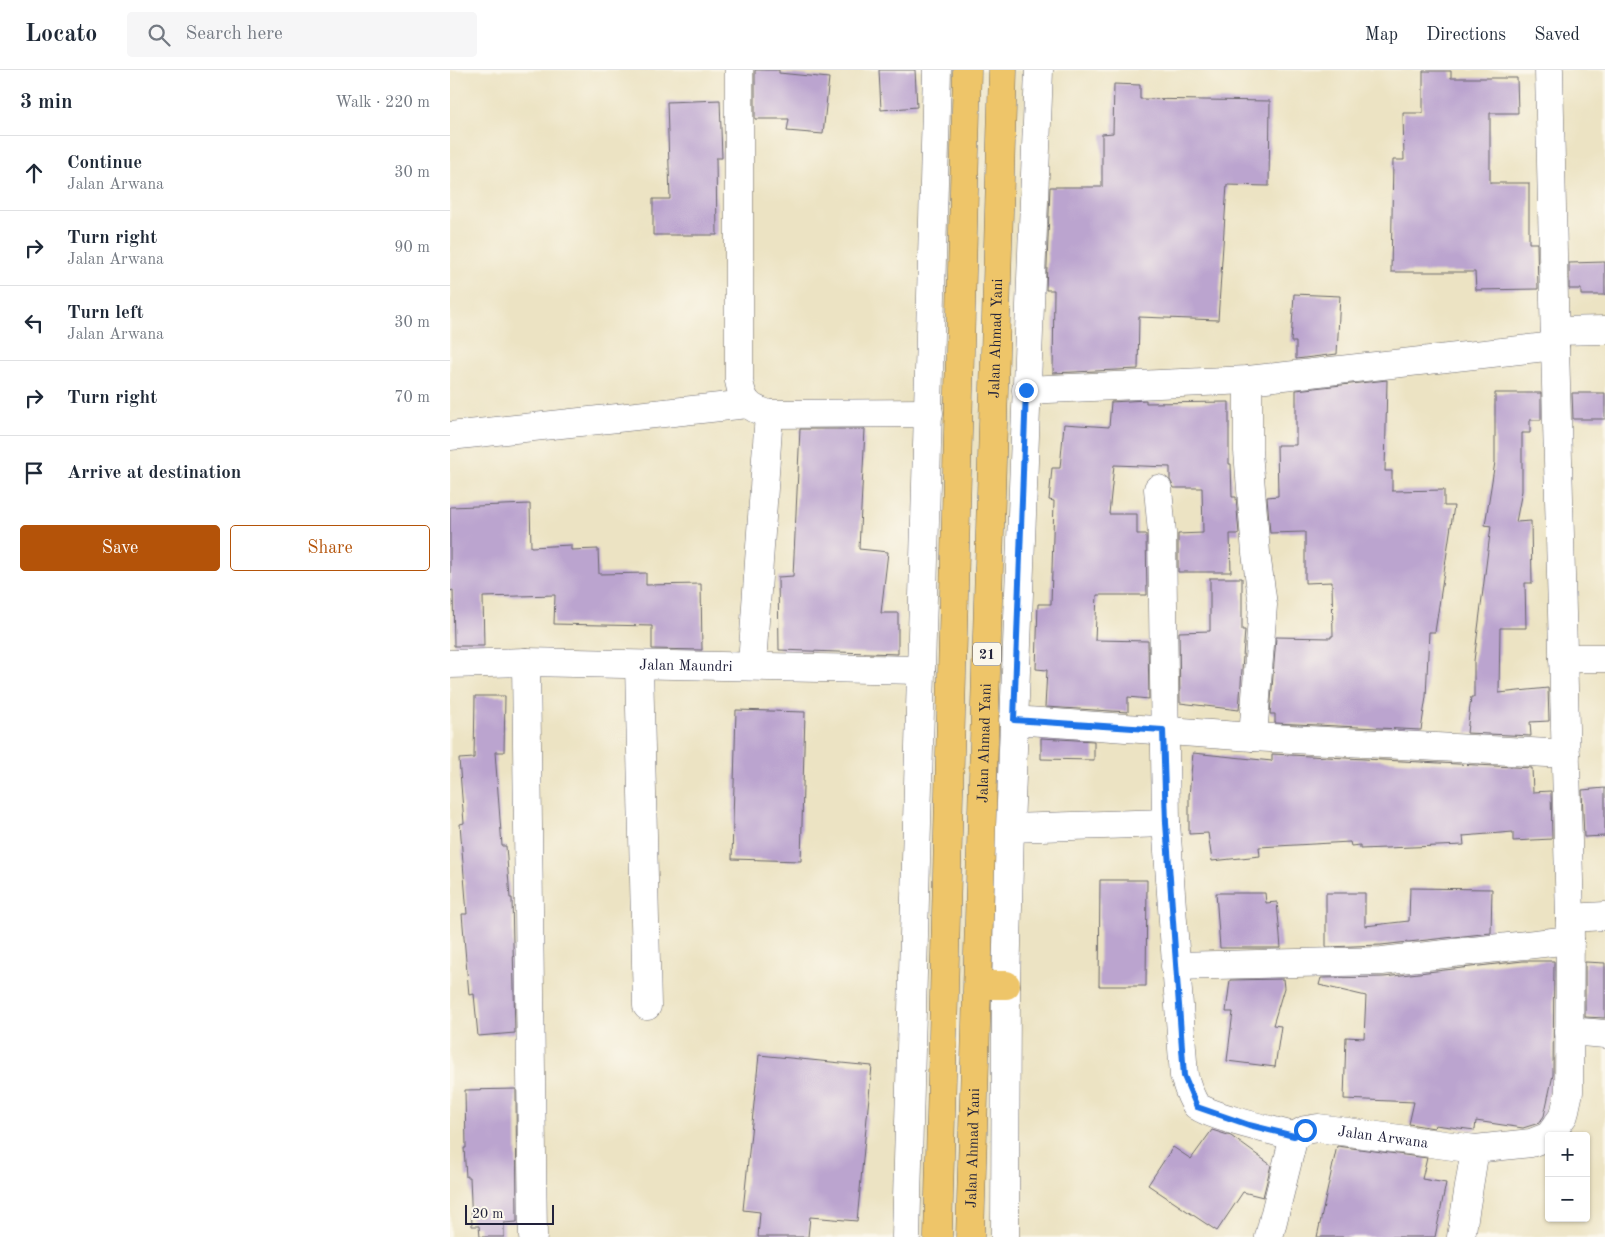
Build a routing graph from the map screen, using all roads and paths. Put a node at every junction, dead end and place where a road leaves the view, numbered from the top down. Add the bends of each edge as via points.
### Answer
1 (739, 70) edge
2 (937, 70) edge
3 (967, 70) edge
4 (1003, 70) edge
5 (1039, 70) edge
6 (1549, 70) edge
7 (1605, 330) edge
8 (1555, 339) junction
9 (1248, 380) junction
10 (1026, 390) junction
11 (759, 409) junction
12 (929, 414) junction
13 (450, 436) edge
14 (1158, 489) dead end
15 (1563, 658) junction
16 (1605, 658) edge
17 (526, 662) junction
18 (450, 664) edge
19 (639, 665) junction
20 (752, 666) junction
21 (921, 670) junction
22 (1014, 720) junction
23 (1163, 730) junction
24 (1253, 737) junction
25 (1566, 754) junction
26 (1166, 823) junction
27 (1010, 828) junction
28 (1605, 916) edge
29 (1570, 929) junction
30 (1175, 966) junction
31 (978, 985) junction
32 (1006, 985) junction
33 (647, 1006) dead end
34 (1570, 1031) junction
35 (1605, 1034) edge
36 (1552, 1132) edge
37 (1294, 1136) junction
38 (1545, 1138) edge
39 (1474, 1149) junction
40 (533, 1237) edge
41 (906, 1237) edge
42 (938, 1237) edge
43 (970, 1237) edge
44 (1005, 1237) edge
45 (1269, 1237) edge
46 (1461, 1237) edge

1 - 11 street via 739,381 742,395
2 - 12 street
3 - 42 highway, 21
4 - 31 highway, Jalan Ahmad Yani / 21
5 - 10 street
6 - 8 street
7 - 8 street
8 - 9 street
8 - 15 street
9 - 10 street
9 - 24 street via 1248,451 1263,606
10 - 22 street
11 - 12 street
11 - 13 street
11 - 20 street
12 - 21 street
14 - 23 street via 1162,542
15 - 16 street
15 - 25 street
17 - 18 street, Jalan Maundri
17 - 19 street, Jalan Maundri
17 - 40 street
19 - 20 street, Jalan Maundri
19 - 33 street
20 - 21 street, Jalan Maundri
21 - 41 street
22 - 23 street
22 - 27 street
23 - 24 street
23 - 26 street
24 - 25 street
25 - 29 street
26 - 27 street
26 - 30 street
27 - 32 street
28 - 29 street
29 - 30 street via 1382,961
29 - 34 street
30 - 37 street via 1184,1076 1197,1107
31 - 32 highway
31 - 43 highway, Jalan Ahmad Yani / 21
32 - 44 street
34 - 35 street
34 - 36 street via 1569,1092 1564,1115
37 - 39 street, Jalan Arwana via 1318,1128
37 - 45 street
38 - 39 street, Jalan Arwana via 1531,1143
39 - 46 street

